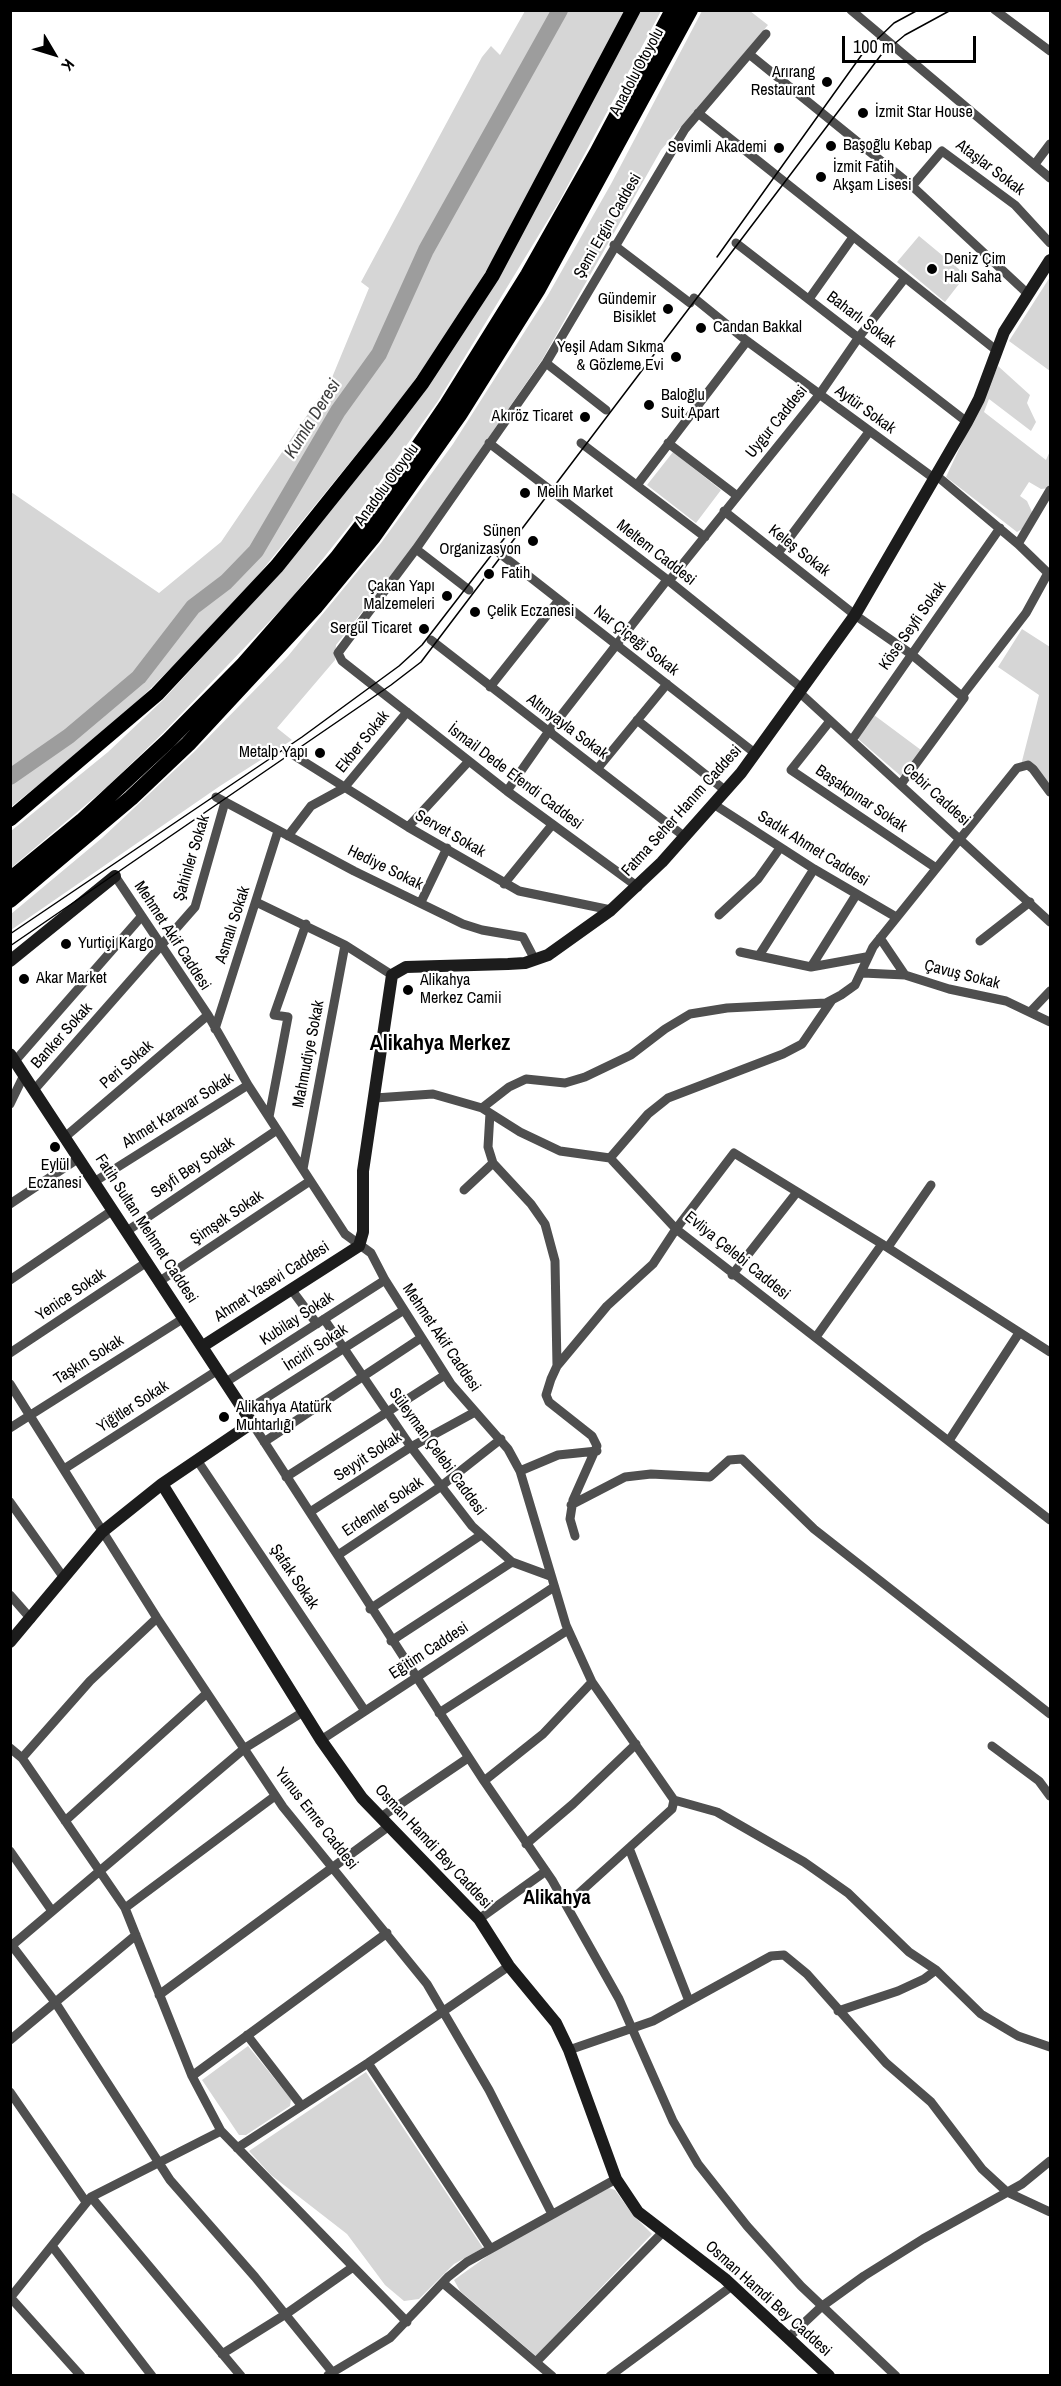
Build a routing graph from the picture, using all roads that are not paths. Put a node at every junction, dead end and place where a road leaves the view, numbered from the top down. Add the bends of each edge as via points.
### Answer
1 (633, 10) edge
2 (673, 10) edge
3 (690, 10) edge
4 (851, 10) edge
5 (995, 10) edge
6 (766, 34) dead end
7 (1050, 51) edge
8 (749, 54) junction
9 (698, 113) junction
10 (1050, 144) edge
11 (1035, 164) junction
12 (1050, 178) edge
13 (912, 186) junction
14 (853, 237) junction
15 (736, 243) dead end
16 (1050, 243) edge
17 (614, 245) junction
18 (1050, 260) edge
19 (905, 278) junction
20 (1028, 294) junction
21 (809, 299) junction
22 (859, 337) junction
23 (747, 341) junction
24 (996, 350) junction
25 (546, 363) junction
26 (819, 395) junction
27 (606, 410) dead end
28 (968, 422) junction
29 (869, 432) junction
30 (668, 442) junction
31 (489, 443) junction
32 (581, 443) dead end
33 (936, 477) junction
34 (637, 485) junction
35 (1050, 490) edge
36 (736, 495) junction
37 (724, 511) junction
38 (1000, 528) junction
39 (705, 537) junction
40 (1018, 544) junction
41 (416, 549) junction
42 (498, 552) dead end
43 (778, 553) junction
44 (1049, 574) edge
45 (668, 581) junction
46 (469, 590) dead end
47 (559, 600) junction
48 (855, 615) junction
49 (431, 640) dead end
50 (617, 645) junction
51 (912, 654) junction
52 (667, 684) junction
53 (490, 687) junction
54 (802, 691) junction
55 (963, 697) junction
56 (407, 712) junction
57 (637, 720) junction
58 (830, 720) junction
59 (549, 731) junction
60 (852, 740) junction
61 (287, 751) dead end
62 (756, 754) junction
63 (469, 761) junction
64 (597, 768) junction
65 (901, 784) junction
66 (344, 788) junction
67 (507, 791) junction
68 (726, 791) junction
69 (1050, 792) edge
70 (216, 797) dead end
71 (225, 802) junction
72 (715, 805) junction
73 (10, 819) edge
74 (552, 825) junction
75 (408, 827) junction
76 (278, 831) junction
77 (288, 836) junction
78 (685, 837) junction
79 (962, 839) junction
80 (780, 848) junction
81 (447, 849) junction
82 (936, 868) junction
83 (814, 869) junction
84 (115, 876) joint
85 (10, 880) edge
86 (504, 884) junction
87 (638, 887) junction
88 (856, 895) junction
89 (10, 900) edge
90 (256, 902) junction
91 (421, 902) junction
92 (1030, 902) junction
93 (611, 910) junction
94 (719, 915) dead end
95 (141, 917) junction
96 (896, 917) junction
97 (1050, 922) edge
98 (306, 924) junction
99 (880, 938) junction
100 (980, 941) dead end
101 (345, 945) junction
102 (161, 947) junction
103 (740, 952) dead end
104 (759, 954) junction
105 (866, 957) junction
106 (536, 960) junction
107 (10, 961) edge
108 (811, 967) junction
109 (863, 973) junction
110 (392, 975) junction
111 (905, 975) junction
112 (1050, 991) edge
113 (832, 1000) junction
114 (1031, 1011) junction
115 (208, 1015) junction
116 (1050, 1022) edge
117 (215, 1029) junction
118 (13, 1058) edge
119 (24, 1075) junction
120 (248, 1085) junction
121 (34, 1090) junction
122 (375, 1098) junction
123 (10, 1104) edge
124 (486, 1110) junction
125 (268, 1117) junction
126 (277, 1130) junction
127 (65, 1137) junction
128 (79, 1158) junction
129 (610, 1158) junction
130 (493, 1163) junction
131 (303, 1169) junction
132 (310, 1181) junction
133 (94, 1182) junction
134 (931, 1185) dead end
135 (465, 1190) dead end
136 (797, 1192) junction
137 (10, 1204) edge
138 (113, 1210) junction
139 (676, 1229) junction
140 (127, 1231) junction
141 (885, 1245) junction
142 (359, 1246) junction
143 (147, 1262) junction
144 (732, 1275) junction
145 (10, 1280) edge
146 (385, 1280) junction
147 (160, 1281) junction
148 (291, 1289) junction
149 (404, 1310) junction
150 (184, 1318) junction
151 (320, 1322) junction
152 (1019, 1333) junction
153 (816, 1337) junction
154 (421, 1338) junction
155 (203, 1346) junction
156 (344, 1348) junction
157 (1050, 1352) edge
158 (10, 1353) edge
159 (557, 1366) junction
160 (218, 1370) junction
161 (445, 1375) junction
162 (365, 1376) junction
163 (226, 1383) junction
164 (10, 1384) edge
165 (387, 1410) junction
166 (475, 1412) junction
167 (30, 1415) junction
168 (248, 1418) junction
169 (10, 1428) edge
170 (501, 1439) junction
171 (950, 1439) junction
172 (264, 1442) junction
173 (411, 1447) junction
174 (597, 1450) junction
175 (197, 1460) junction
176 (64, 1469) junction
177 (520, 1471) junction
178 (286, 1477) junction
179 (162, 1484) junction
180 (440, 1486) junction
181 (10, 1502) edge
182 (571, 1506) junction
183 (310, 1512) junction
184 (1050, 1520) edge
185 (102, 1532) junction
186 (481, 1535) junction
187 (575, 1536) dead end
188 (338, 1555) junction
189 (512, 1562) junction
190 (550, 1576) junction
191 (64, 1578) junction
192 (554, 1587) junction
193 (10, 1595) edge
194 (370, 1609) junction
195 (157, 1618) junction
196 (31, 1619) junction
197 (568, 1630) junction
198 (10, 1641) edge
199 (391, 1641) junction
200 (416, 1678) junction
201 (592, 1682) junction
202 (207, 1693) junction
203 (365, 1711) junction
204 (303, 1712) junction
205 (440, 1713) junction
206 (1050, 1714) edge
207 (321, 1740) junction
208 (636, 1744) junction
209 (992, 1746) dead end
210 (10, 1748) edge
211 (244, 1748) junction
212 (22, 1758) junction
213 (468, 1758) junction
214 (484, 1782) junction
215 (275, 1796) junction
216 (1050, 1796) edge
217 (674, 1800) junction
218 (65, 1821) junction
219 (385, 1821) junction
220 (526, 1844) junction
221 (629, 1848) junction
222 (10, 1851) edge
223 (333, 1866) junction
224 (546, 1871) junction
225 (100, 1872) junction
226 (566, 1905) junction
227 (125, 1908) junction
228 (52, 1911) junction
229 (479, 1919) junction
230 (387, 1933) junction
231 (136, 1935) junction
232 (11, 1945) edge
233 (509, 1966) junction
234 (936, 1970) junction
235 (159, 1995) junction
236 (689, 2001) junction
237 (56, 2002) junction
238 (443, 2010) junction
239 (838, 2011) junction
240 (634, 2030) junction
241 (247, 2035) junction
242 (10, 2040) edge
243 (1050, 2047) edge
244 (569, 2050) junction
245 (368, 2063) junction
246 (192, 2076) junction
247 (10, 2092) edge
248 (301, 2105) junction
249 (221, 2131) junction
250 (237, 2148) junction
251 (1050, 2161) edge
252 (158, 2162) junction
253 (616, 2179) junction
254 (1007, 2192) junction
255 (88, 2200) junction
256 (1050, 2212) edge
257 (552, 2214) junction
258 (662, 2233) junction
259 (52, 2246) junction
260 (490, 2248) junction
261 (352, 2267) junction
262 (443, 2283) junction
263 (732, 2286) junction
264 (11, 2298) edge
265 (821, 2307) junction
266 (285, 2314) junction
267 (407, 2322) junction
268 (788, 2338) junction
269 (222, 2354) junction
270 (536, 2362) junction
271 (330, 2374) edge
272 (81, 2376) edge
273 (152, 2376) edge
274 (241, 2376) edge
275 (552, 2376) edge
276 (610, 2376) edge
277 (829, 2376) edge
278 (896, 2376) edge

1 - 73 main road via 492,276 422,383 386,430 277,566 157,694
2 - 85 highway, Anadolu Otoyolu via 528,275 447,405 352,539 275,631 168,741
3 - 89 highway, Anadolu Otoyolu via 538,289 459,415 373,537 309,614 188,744 131,798
4 - 11 street
5 - 7 street
6 - 8 street, Şemi Ergin Caddesi
8 - 9 street, Şemi Ergin Caddesi
8 - 13 street
9 - 14 street
9 - 17 street, Şemi Ergin Caddesi
10 - 11 street
11 - 12 street
13 - 16 street, Ataşlar Sokak via 942,151 1015,205
13 - 20 street
14 - 19 street
14 - 21 street
15 - 21 street, Baharlı Sokak
17 - 23 street, Aytür Sokak
17 - 25 street, Şemi Ergin Caddesi
18 - 20 street, Fatma Seher Hanım Caddesi
19 - 22 street, Uygur Caddesi
19 - 24 street
20 - 24 street, Fatma Seher Hanım Caddesi
21 - 22 street, Baharlı Sokak
22 - 26 street, Uygur Caddesi
22 - 28 street, Baharlı Sokak
23 - 26 street, Aytür Sokak
23 - 30 street
24 - 28 street, Fatma Seher Hanım Caddesi
25 - 27 street
25 - 31 street, Şemi Ergin Caddesi
26 - 29 street, Aytür Sokak
26 - 36 street, Uygur Caddesi
28 - 33 street, Fatma Seher Hanım Caddesi
29 - 33 street, Aytür Sokak
29 - 43 street
30 - 34 street
30 - 36 street
31 - 41 street, Şemi Ergin Caddesi
31 - 45 street, Meltem Caddesi
32 - 34 street
33 - 38 street, Aytür Sokak
33 - 48 street, Fatma Seher Hanım Caddesi
34 - 39 street
35 - 40 street
36 - 37 street, Uygur Caddesi
37 - 39 street, Uygur Caddesi
37 - 43 street, Keleş Sokak
38 - 40 street, Aytür Sokak
38 - 51 street, Köse Seyfi Sokak
39 - 45 street, Uygur Caddesi
40 - 44 street, Aytür Sokak
41 - 46 street
41 - 56 street, İsmail Dede Efendi Caddesi via 339,653 342,661
42 - 47 street, Nar Çiçeği Sokak
43 - 48 street, Keleş Sokak
44 - 55 street via 1026,613
45 - 50 street, Uygur Caddesi
45 - 54 street, Meltem Caddesi
47 - 50 street, Nar Çiçeği Sokak
47 - 53 street
48 - 51 street, Keleş Sokak
48 - 54 street, Fatma Seher Hanım Caddesi
49 - 53 street, Altınyayla Sokak
50 - 52 street, Nar Çiçeği Sokak
50 - 59 street, Uygur Caddesi
51 - 55 street, Keleş Sokak
51 - 60 street, Köse Seyfi Sokak
52 - 57 street
52 - 62 street, Nar Çiçeği Sokak
53 - 59 street, Altınyayla Sokak
54 - 58 street, Cebir Caddesi
54 - 62 street, Fatma Seher Hanım Caddesi
55 - 65 street
56 - 63 street, İsmail Dede Efendi Caddesi
56 - 66 street, Ekber Sokak
57 - 64 street
57 - 68 street
58 - 60 street, Cebir Caddesi
58 - 82 street, Başakpınar Sokak via 791,770
59 - 64 street, Altınyayla Sokak
59 - 67 street, Uygur Caddesi
60 - 65 street, Cebir Caddesi
61 - 66 street, Servet Sokak
62 - 68 street, Fatma Seher Hanım Caddesi
63 - 67 street, İsmail Dede Efendi Caddesi
63 - 75 street
64 - 78 street, Altınyayla Sokak
65 - 79 street, Cebir Caddesi
66 - 75 street, Servet Sokak
66 - 77 street, Ekber Sokak via 311,806
67 - 74 street, İsmail Dede Efendi Caddesi
68 - 72 street, Fatma Seher Hanım Caddesi
69 - 79 street via 1034,769 1020,765
70 - 71 street, Hediye Sokak
71 - 76 street, Hediye Sokak
71 - 102 street, Şahinler Sokak via 195,907
72 - 78 street, Fatma Seher Hanım Caddesi
72 - 80 street, Sadık Ahmet Caddesi
74 - 86 street
74 - 87 street, İsmail Dede Efendi Caddesi
75 - 81 street, Servet Sokak
76 - 77 street, Hediye Sokak
76 - 90 street, Asmalı Sokak
77 - 91 street, Hediye Sokak
78 - 87 street, Fatma Seher Hanım Caddesi
79 - 82 street
79 - 92 street, Cebir Caddesi
80 - 83 street, Sadık Ahmet Caddesi
80 - 94 street via 758,879
81 - 86 street, Servet Sokak
81 - 91 street
82 - 96 street
83 - 88 street, Sadık Ahmet Caddesi
83 - 104 street
84 - 95 street, Mehmet Akif Caddesi
84 - 107 street
86 - 93 street, Servet Sokak via 527,893
87 - 93 street, Fatma Seher Hanım Caddesi
88 - 96 street, Sadık Ahmet Caddesi
88 - 108 street
90 - 98 street
90 - 117 street, Asmalı Sokak
91 - 106 street, Hediye Sokak via 474,928 523,937
92 - 97 street, Cebir Caddesi
92 - 100 street
93 - 106 street, Fatma Seher Hanım Caddesi via 560,948
95 - 102 street, Mehmet Akif Caddesi
95 - 118 street
96 - 99 street
98 - 101 street
98 - 125 street via 274,1015 288,1017
99 - 105 street
99 - 111 street
101 - 110 street
101 - 131 street, Mahmudiye Sokak
102 - 115 street, Mehmet Akif Caddesi
102 - 121 street, Banker Sokak
103 - 104 street
104 - 108 street
105 - 108 street
105 - 109 street
106 - 110 street, Fatma Seher Hanım Caddesi via 406,967
109 - 111 street, Çavuş Sokak
109 - 113 street via 855,985
110 - 122 street
111 - 114 street, Çavuş Sokak
112 - 114 street
113 - 124 street via 690,1014 631,1056 564,1083 526,1079 509,1087
113 - 129 street via 802,1044 668,1098 648,1114
114 - 116 street, Çavuş Sokak
115 - 117 street, Mehmet Akif Caddesi
115 - 127 street, Peri Sokak
117 - 120 street, Mehmet Akif Caddesi
118 - 119 street, Fatih Sultan Mehmet Caddesi
119 - 121 street, Fatih Sultan Mehmet Caddesi
119 - 123 street
120 - 125 street, Mehmet Akif Caddesi
120 - 133 street, Ahmet Karavar Sokak
121 - 127 street, Fatih Sultan Mehmet Caddesi
122 - 124 street via 433,1094
122 - 142 street via 363,1172 363,1232
124 - 129 street via 560,1152
124 - 130 street
125 - 126 street, Mehmet Akif Caddesi
126 - 131 street, Mehmet Akif Caddesi
126 - 140 street, Seyfi Bey Sokak
127 - 128 street, Fatih Sultan Mehmet Caddesi
128 - 133 street, Fatih Sultan Mehmet Caddesi
128 - 137 street
129 - 139 street, Evliya Çelebi Caddesi
130 - 135 street
130 - 159 street via 545,1224 555,1261
131 - 132 street, Mehmet Akif Caddesi
132 - 142 street, Mehmet Akif Caddesi via 345,1234
132 - 147 street, Şimşek Sokak
133 - 138 street, Fatih Sultan Mehmet Caddesi
134 - 141 street
136 - 139 street via 734,1153
136 - 141 street
136 - 144 street
138 - 140 street, Fatih Sultan Mehmet Caddesi
138 - 145 street
139 - 144 street, Evliya Çelebi Caddesi
139 - 159 street via 647,1272 607,1306
140 - 143 street, Fatih Sultan Mehmet Caddesi
141 - 152 street
141 - 153 street
142 - 146 street, Mehmet Akif Caddesi via 371,1253
142 - 148 street, Ahmet Yasevi Caddesi
143 - 147 street, Fatih Sultan Mehmet Caddesi
143 - 158 street, Yenice Sokak
144 - 153 street, Evliya Çelebi Caddesi
146 - 149 street, Mehmet Akif Caddesi
146 - 151 street, Kubilay Sokak
147 - 150 street, Fatih Sultan Mehmet Caddesi
148 - 151 street, Süleyman Çelebi Caddesi
148 - 155 street, Ahmet Yasevi Caddesi
149 - 154 street, Mehmet Akif Caddesi
149 - 156 street, İncirli Sokak
150 - 155 street, Fatih Sultan Mehmet Caddesi
150 - 167 street, Taşkın Sokak
151 - 156 street, Süleyman Çelebi Caddesi
151 - 163 street, Kubilay Sokak
152 - 157 street
152 - 171 street
153 - 171 street, Evliya Çelebi Caddesi
154 - 161 street, Mehmet Akif Caddesi
154 - 162 street
155 - 160 street, Fatih Sultan Mehmet Caddesi
156 - 162 street, Süleyman Çelebi Caddesi
156 - 168 street, İncirli Sokak
159 - 174 street via 547,1399 592,1436
160 - 163 street, Fatih Sultan Mehmet Caddesi
160 - 176 street, Yiğitler Sokak
161 - 165 street
161 - 166 street, Mehmet Akif Caddesi
162 - 165 street, Süleyman Çelebi Caddesi
162 - 172 street
163 - 168 street, Fatih Sultan Mehmet Caddesi
164 - 167 street, Yunus Emre Caddesi
165 - 173 street, Süleyman Çelebi Caddesi
165 - 178 street
166 - 170 street, Mehmet Akif Caddesi
166 - 173 street, Seyyit Sokak
167 - 169 street, Taşkın Sokak
167 - 176 street, Yunus Emre Caddesi
168 - 172 street
168 - 175 street
170 - 177 street, Mehmet Akif Caddesi
170 - 180 street, Erdemler Sokak
171 - 184 street, Evliya Çelebi Caddesi
172 - 178 street
173 - 180 street, Süleyman Çelebi Caddesi
173 - 183 street, Seyyit Sokak
174 - 177 street via 558,1455
174 - 182 street
175 - 179 street
175 - 203 street, Şafak Sokak
176 - 185 street, Yunus Emre Caddesi
177 - 190 street, Mehmet Akif Caddesi
178 - 183 street
179 - 185 street
179 - 204 street, Osman Hamdi Bey Caddesi
180 - 186 street, Süleyman Çelebi Caddesi
180 - 188 street, Erdemler Sokak
181 - 191 street
182 - 187 street
182 - 206 street via 625,1477 710,1477 729,1460 742,1460 814,1529
183 - 188 street
185 - 191 street
185 - 195 street, Yunus Emre Caddesi
186 - 189 street, Süleyman Çelebi Caddesi
186 - 194 street
188 - 194 street
189 - 190 street, Süleyman Çelebi Caddesi
189 - 199 street
190 - 192 street, Mehmet Akif Caddesi
191 - 196 street
192 - 197 street, Mehmet Akif Caddesi
192 - 200 street, Eğitim Caddesi
193 - 196 street
194 - 199 street
195 - 202 street, Yunus Emre Caddesi
195 - 212 street via 90,1682
196 - 198 street
197 - 201 street, Mehmet Akif Caddesi
197 - 205 street
199 - 200 street
200 - 203 street, Eğitim Caddesi
200 - 205 street
201 - 208 street, Mehmet Akif Caddesi
201 - 214 street via 543,1734
202 - 211 street, Yunus Emre Caddesi
202 - 218 street
203 - 207 street, Eğitim Caddesi
204 - 207 street, Osman Hamdi Bey Caddesi
204 - 211 street
205 - 213 street
207 - 219 street, Osman Hamdi Bey Caddesi via 362,1798
208 - 217 street, Mehmet Akif Caddesi
208 - 220 street
209 - 216 street via 1039,1780
210 - 212 street
211 - 215 street, Yunus Emre Caddesi
211 - 225 street
212 - 218 street
213 - 214 street
213 - 219 street
214 - 220 street
215 - 223 street, Yunus Emre Caddesi
215 - 227 street
217 - 221 street via 672,1809
217 - 234 street via 717,1812 804,1863 848,1893 909,1952
218 - 225 street
219 - 223 street
219 - 229 street, Osman Hamdi Bey Caddesi
220 - 224 street
221 - 226 street
221 - 236 street
222 - 228 street
223 - 230 street, Yunus Emre Caddesi
223 - 235 street
224 - 226 street
224 - 229 street
225 - 227 street
225 - 228 street
226 - 240 street
227 - 231 street
228 - 232 street
229 - 233 street, Osman Hamdi Bey Caddesi
230 - 238 street, Yunus Emre Caddesi
230 - 241 street
231 - 235 street
231 - 237 street
232 - 237 street
233 - 238 street
233 - 244 street, Osman Hamdi Bey Caddesi via 556,2023
234 - 239 street via 907,1987
234 - 243 street via 997,2025
235 - 246 street
236 - 239 street via 779,1954 794,1962
236 - 240 street
237 - 242 street
237 - 252 street
238 - 245 street
238 - 257 street, Yunus Emre Caddesi
239 - 254 street via 886,2063 931,2102 977,2163
240 - 244 street
240 - 265 street via 673,2121 698,2164 747,2226
241 - 246 street
241 - 248 street
244 - 253 street, Osman Hamdi Bey Caddesi
245 - 248 street
245 - 260 street
246 - 249 street
247 - 255 street
248 - 250 street
249 - 250 street
249 - 252 street
250 - 261 street
251 - 254 street via 1029,2180
252 - 255 street
252 - 266 street
253 - 257 street
253 - 258 street, Osman Hamdi Bey Caddesi via 638,2212
254 - 256 street
254 - 265 street via 922,2239
255 - 259 street
255 - 269 street
257 - 260 street
258 - 263 street, Osman Hamdi Bey Caddesi
258 - 270 street
259 - 264 street
259 - 273 street
260 - 262 street
261 - 266 street
261 - 267 street
262 - 267 street
262 - 270 street
263 - 268 street, Osman Hamdi Bey Caddesi
263 - 276 street
264 - 272 street
265 - 268 street
265 - 278 street
266 - 269 street
266 - 271 street
267 - 271 street via 381,2344
268 - 277 street, Osman Hamdi Bey Caddesi
269 - 274 street
270 - 275 street

